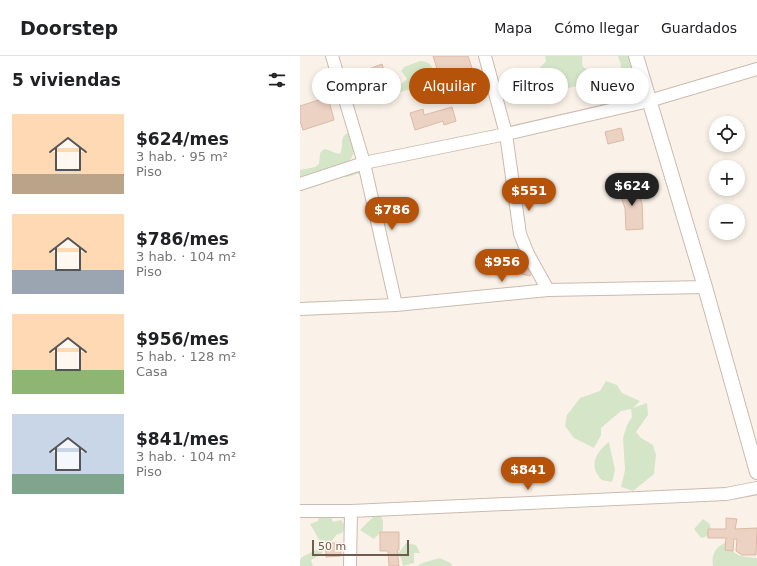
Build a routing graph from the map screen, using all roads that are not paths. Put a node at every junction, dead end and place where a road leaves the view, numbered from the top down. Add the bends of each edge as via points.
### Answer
1 (332, 56) edge
2 (485, 56) edge
3 (636, 56) edge
4 (639, 68) edge
5 (757, 70) edge
6 (649, 101) joint
7 (636, 104) edge
8 (506, 134) junction
9 (364, 163) junction
10 (300, 184) edge
11 (705, 286) junction
12 (548, 290) junction
13 (396, 305) junction
14 (300, 309) edge
15 (757, 472) edge
16 (757, 488) edge
17 (300, 511) edge
18 (350, 511) junction
19 (350, 566) edge

1 - 9 street
2 - 8 street
3 - 4 street
5 - 6 street
6 - 11 street
7 - 8 street
8 - 9 street
8 - 12 street via 520,234
9 - 10 street
9 - 13 street
11 - 12 street
11 - 15 street
12 - 13 street
13 - 14 street
16 - 18 street via 726,494
17 - 18 street
18 - 19 street

